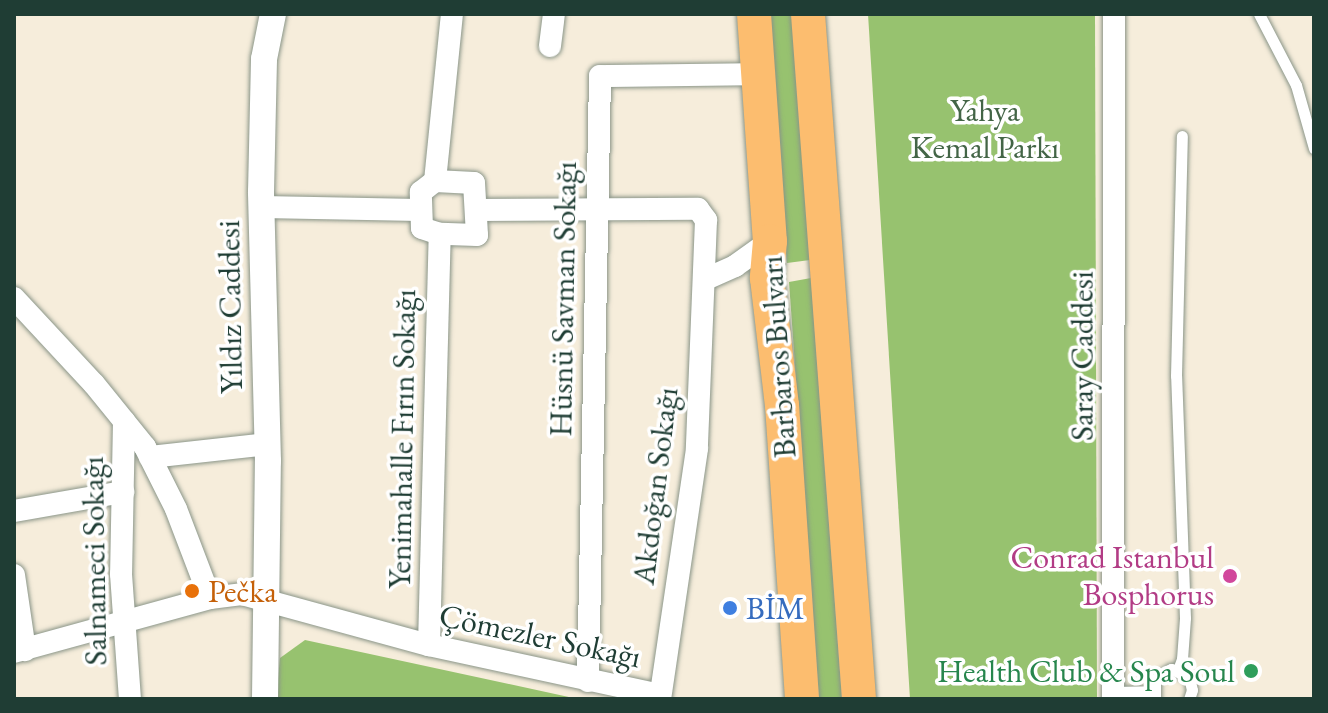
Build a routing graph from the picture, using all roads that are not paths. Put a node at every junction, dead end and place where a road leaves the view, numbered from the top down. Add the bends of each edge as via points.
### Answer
1 (273, 14) edge
2 (452, 14) edge
3 (554, 14) edge
4 (754, 14) edge
5 (808, 14) edge
6 (1114, 14) edge
7 (1259, 14) edge
8 (550, 46) dead end
9 (758, 74) junction
10 (1182, 136) dead end
11 (1314, 148) edge
12 (435, 181) junction
13 (262, 207) junction
14 (597, 209) junction
15 (419, 210) junction
16 (476, 210) junction
17 (440, 234) junction
18 (770, 241) junction
19 (706, 279) junction
20 (14, 298) edge
21 (124, 421) junction
22 (268, 444) junction
23 (150, 457) junction
24 (123, 492) junction
25 (14, 511) edge
26 (14, 575) edge
27 (210, 598) junction
28 (269, 598) junction
29 (124, 624) junction
30 (429, 645) junction
31 (19, 651) edge
32 (1178, 670) junction
33 (588, 681) junction
34 (1153, 695) edge
35 (1113, 696) edge
36 (660, 697) edge
37 (130, 699) edge
38 (265, 699) edge
39 (802, 699) edge
40 (859, 699) edge
41 (1189, 699) edge

1 - 13 street, Yıldız Caddesi via 264,59
2 - 12 street
3 - 8 street
4 - 9 main road, Barbaros Bulvarı
5 - 40 main road, Barbaros Bulvarı
6 - 35 street, Saray Caddesi
7 - 11 lane via 1296,85
9 - 14 street, Hüsnü Savman Sokağı via 600,76
9 - 18 main road, Barbaros Bulvarı
10 - 32 lane via 1176,376 1185,618
12 - 15 street via 421,192
12 - 16 street via 474,183
13 - 15 street
13 - 22 street, Yıldız Caddesi
14 - 16 street
14 - 19 street, Akdoğan Sokağı via 698,209 706,220
14 - 33 street, Hüsnü Savman Sokağı
15 - 17 street via 422,228
16 - 17 street via 477,235
17 - 30 street, Yenimahalle Fırın Sokağı
18 - 19 street
18 - 39 main road, Barbaros Bulvarı via 767,278 782,405
19 - 36 street, Akdoğan Sokağı via 697,449
20 - 21 street
21 - 23 street
21 - 24 street, Salnameci Sokağı
22 - 23 street
22 - 28 street, Yıldız Caddesi
23 - 27 street
24 - 25 street
24 - 29 street, Salnameci Sokağı
26 - 31 street
27 - 28 street, Çömezler Sokağı
27 - 29 street, Çömezler Sokağı
28 - 30 street, Çömezler Sokağı
28 - 38 street, Yıldız Caddesi
29 - 31 street, Çömezler Sokağı
29 - 37 street, Salnameci Sokağı
30 - 33 street, Çömezler Sokağı
32 - 34 lane via 1159,674
32 - 41 lane via 1191,683
33 - 36 street, Çömezler Sokağı
34 - 35 lane

